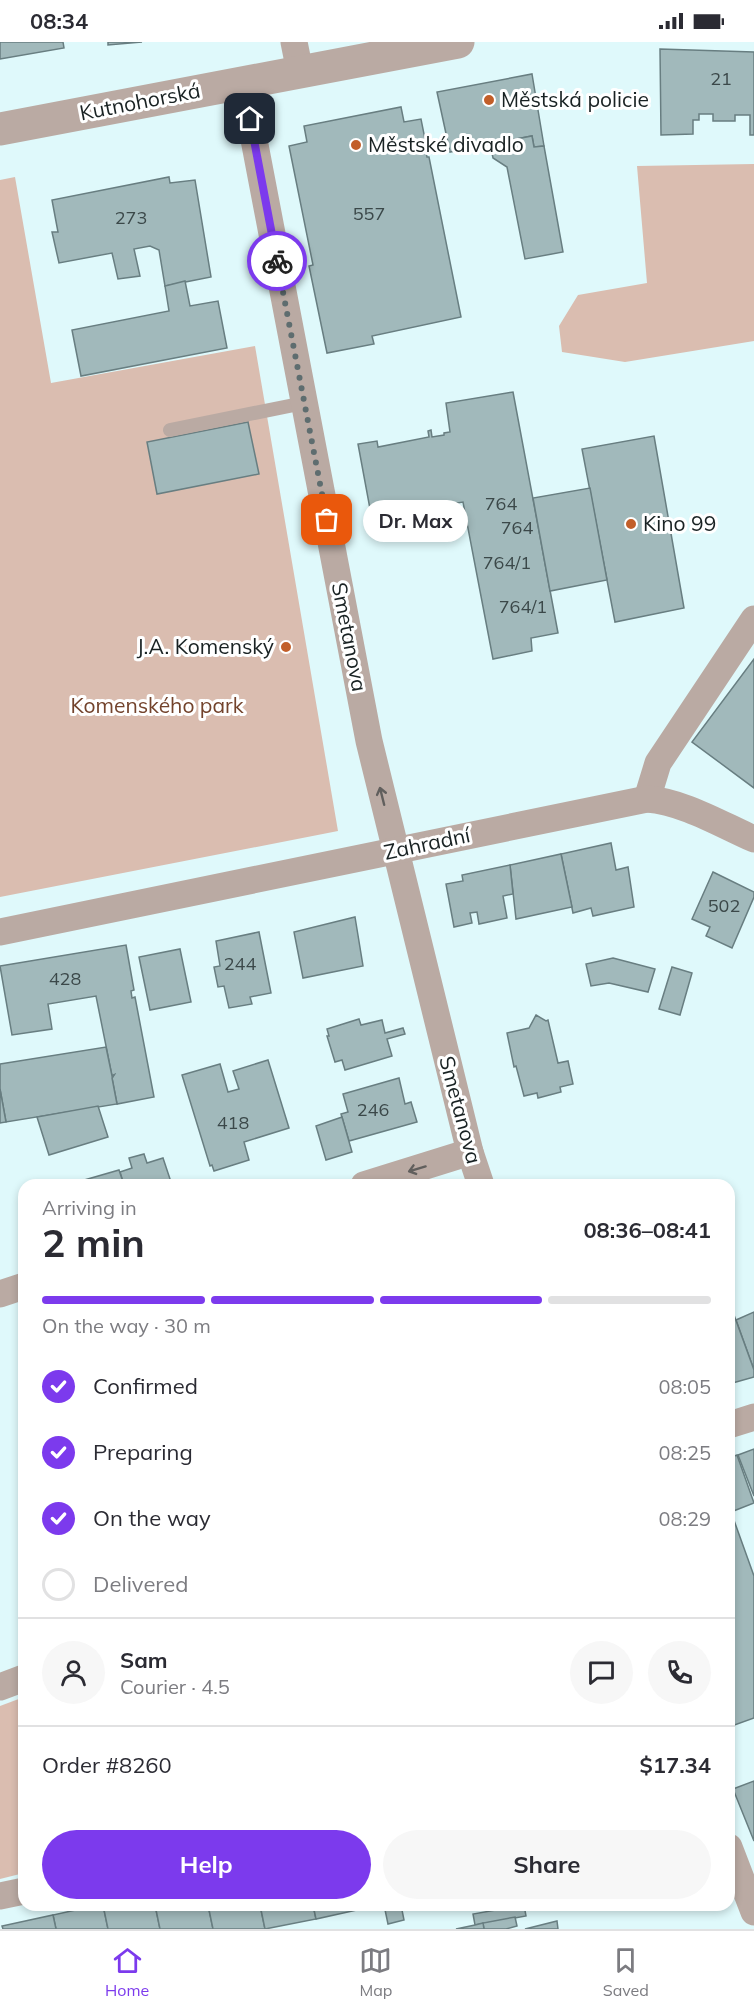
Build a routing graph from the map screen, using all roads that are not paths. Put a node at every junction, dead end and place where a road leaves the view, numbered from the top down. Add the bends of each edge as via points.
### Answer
1 (458, 42) edge
2 (297, 57) edge
3 (243, 82) junction
4 (0, 129) edge
5 (304, 403) junction
6 (170, 430) dead end
7 (754, 619) edge
8 (646, 799) junction
9 (754, 839) edge
10 (396, 851) junction
11 (0, 932) edge
12 (470, 1152) junction
13 (383, 1179) edge
14 (479, 1179) edge
15 (18, 1289) edge
16 (0, 1294) edge
17 (754, 1417) edge
18 (735, 1423) edge
19 (18, 1680) edge
20 (0, 1687) edge
21 (735, 1863) edge
22 (18, 1892) edge
23 (0, 1896) edge
24 (754, 1912) edge

1 - 2 street, Kutnohorská
2 - 3 street, Kutnohorská
3 - 4 street, Kutnohorská
3 - 5 street, Smetanova
5 - 6 lane
10 -> 5 street, Smetanova via 369,741
7 - 8 street via 658,763
8 - 9 street via 665,800
8 - 10 street, Zahradní
10 - 11 street, Zahradní
10 - 12 street, Smetanova
12 -> 13 street
12 - 14 street, Smetanova
15 - 16 street
17 - 18 street
19 - 20 street
21 - 24 street
22 - 23 street

